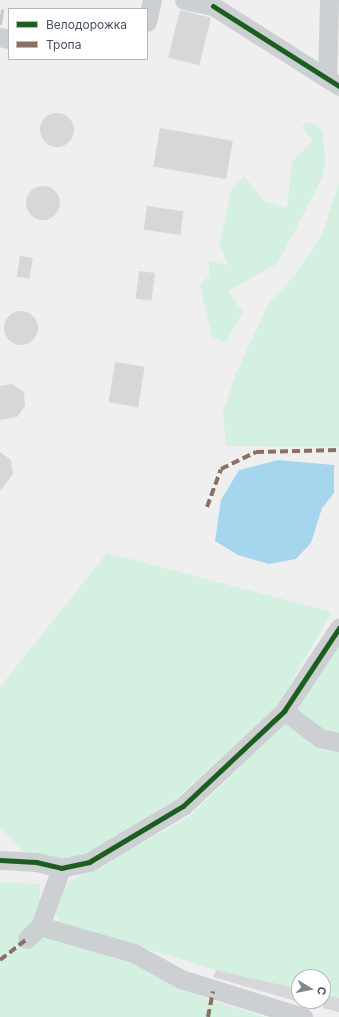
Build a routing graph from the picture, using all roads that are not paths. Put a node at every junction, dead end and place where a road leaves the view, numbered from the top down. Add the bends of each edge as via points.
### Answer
1 (152, 0) edge
2 (184, 0) edge
3 (329, 0) edge
4 (148, 18) edge
5 (333, 82) edge
6 (339, 628) edge
7 (284, 712) junction
8 (339, 742) edge
9 (0, 860) edge
10 (61, 868) junction
11 (303, 1017) edge

1 - 4 street
2 - 5 street via 213,6
3 - 5 street
6 - 7 street
7 - 8 street via 320,738
7 - 10 street via 183,806 89,862
9 - 10 street via 36,862
10 - 11 street via 34,932 134,953 181,979

